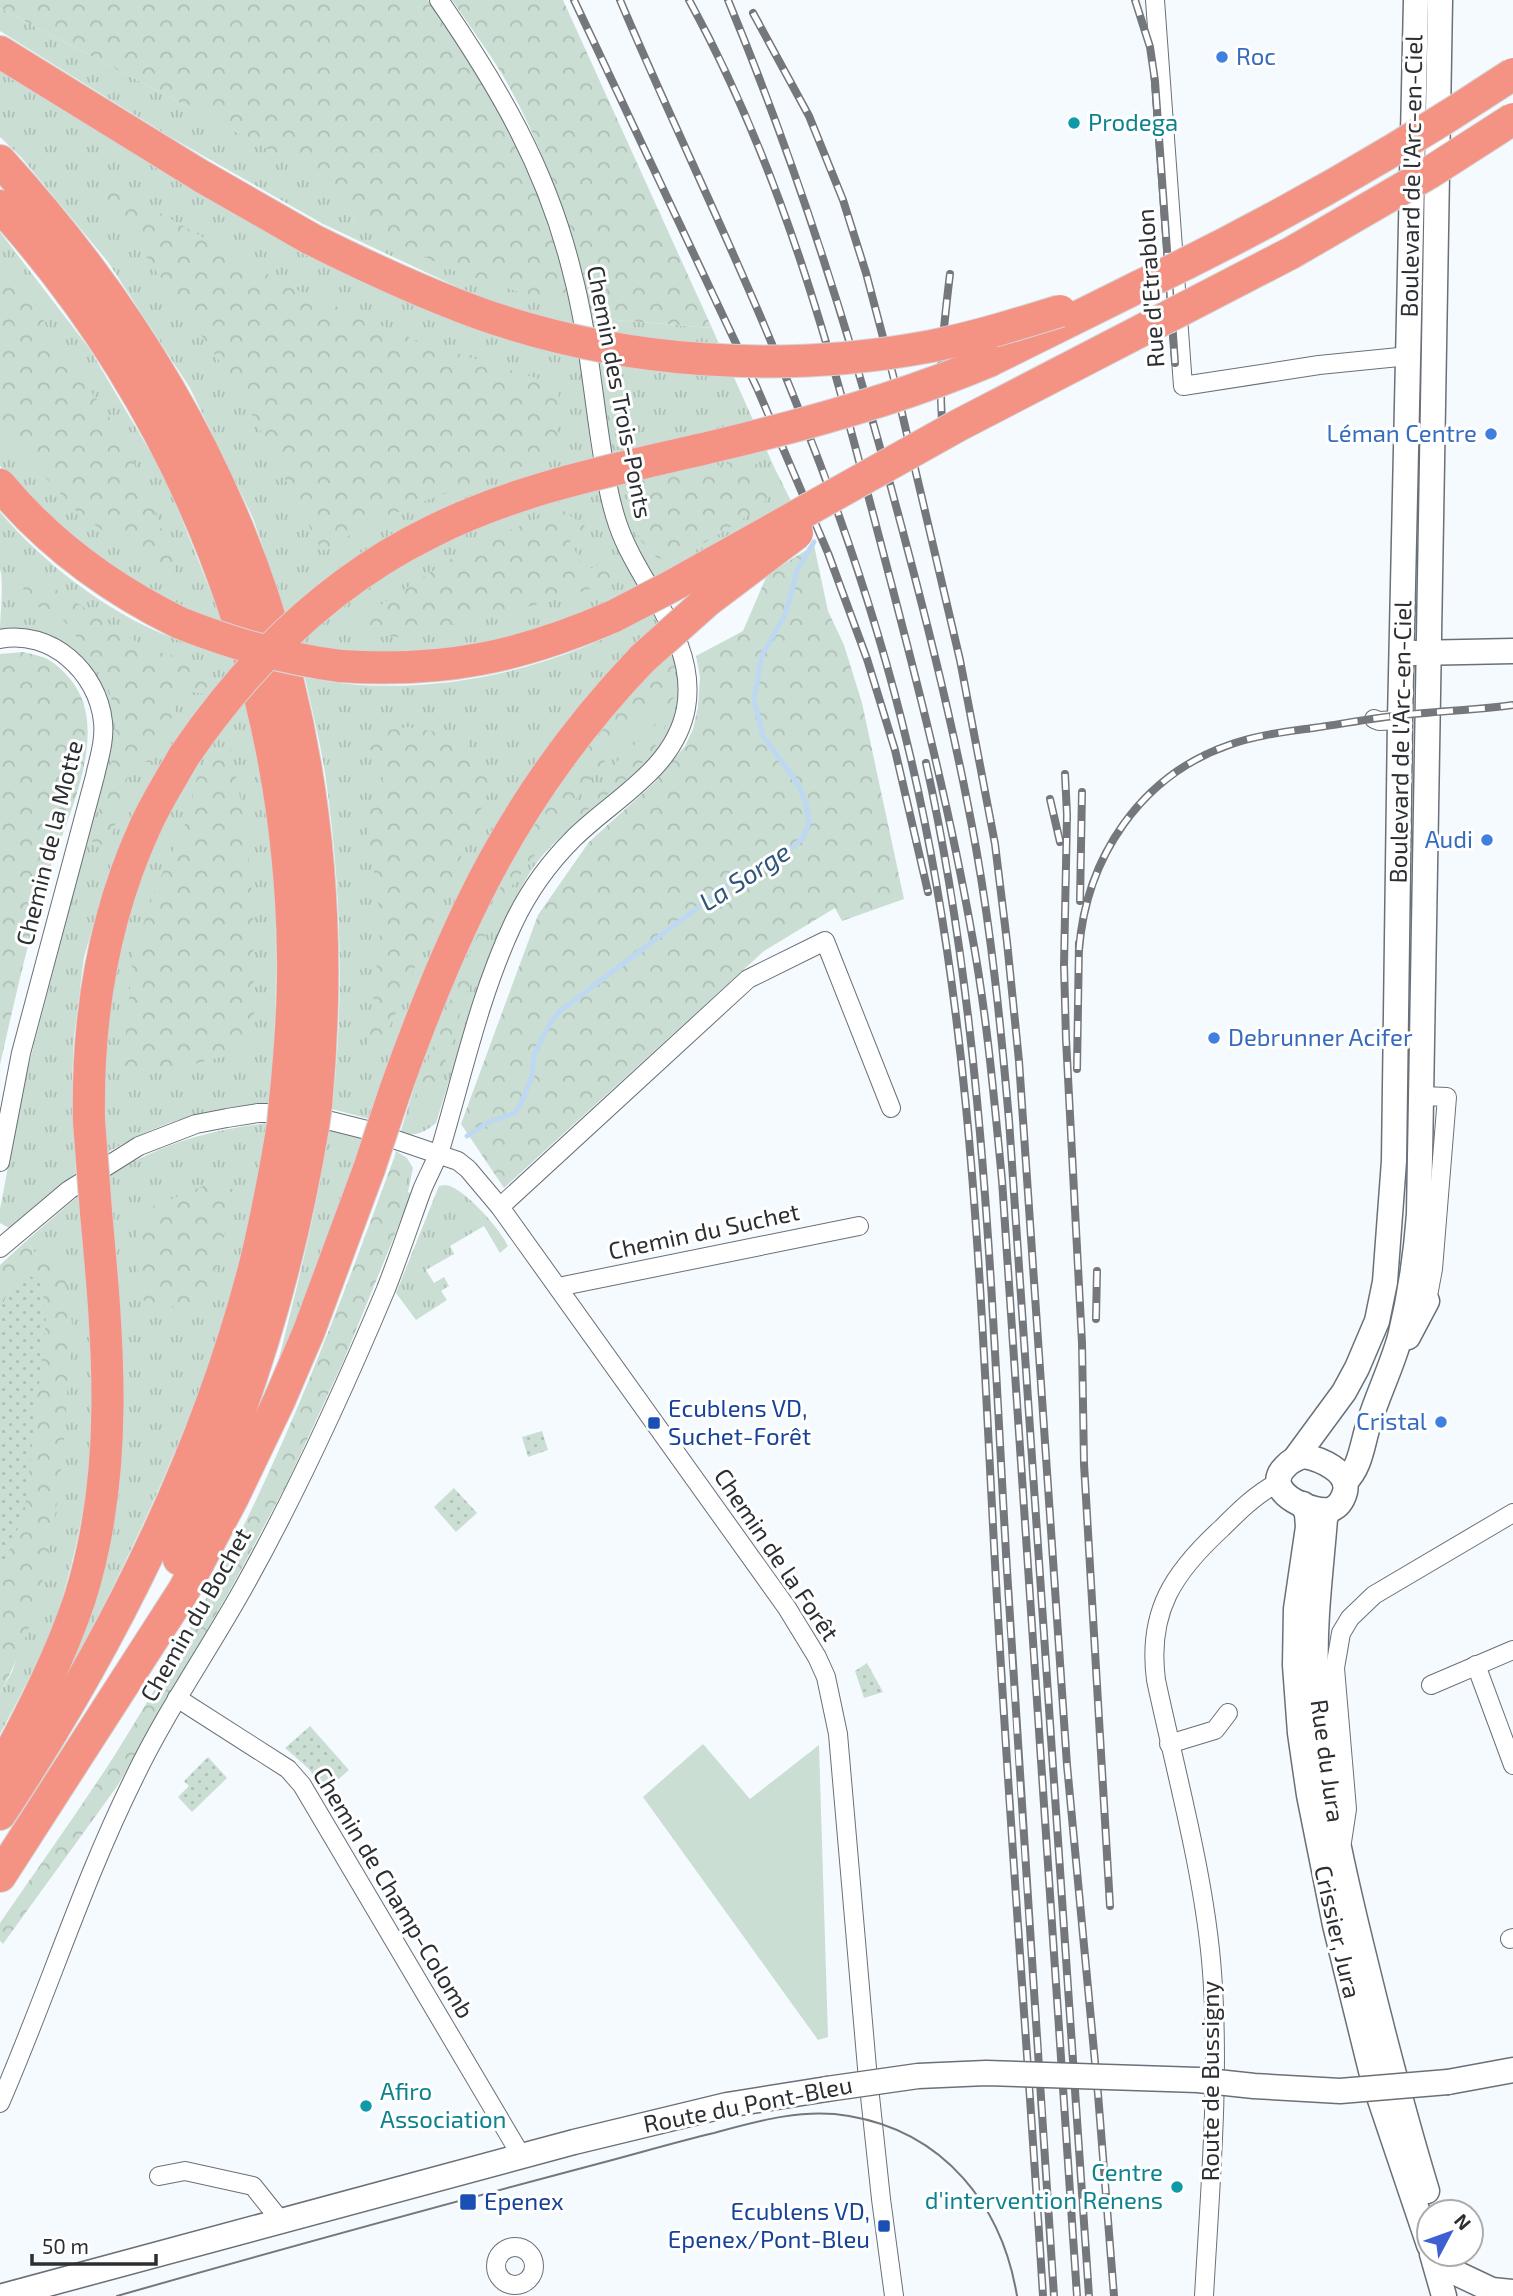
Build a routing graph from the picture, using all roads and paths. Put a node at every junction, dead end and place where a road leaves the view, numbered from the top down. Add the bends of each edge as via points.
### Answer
1 (439, 0) edge
2 (1155, 0) edge
3 (1416, 0) edge
4 (1440, 0) edge
5 (0, 52) edge
6 (1513, 74) edge
7 (1513, 118) edge
8 (0, 161) edge
9 (0, 206) edge
10 (1138, 287) junction
11 (1409, 356) junction
12 (894, 461) junction
13 (0, 485) edge
14 (0, 639) edge
15 (1513, 651) edge
16 (1428, 653) junction
17 (1403, 654) junction
18 (1374, 719) dead end
19 (1401, 720) junction
20 (1423, 1097) junction
21 (891, 1108) dead end
22 (299, 1115) junction
23 (439, 1154) junction
24 (0, 1162) edge
25 (500, 1207) junction
26 (859, 1226) dead end
27 (0, 1248) edge
28 (558, 1287) junction
29 (1427, 1301) joint
30 (1385, 1381) junction
31 (1294, 1460) junction
32 (1352, 1472) junction
33 (1277, 1483) junction
34 (1303, 1504) junction
35 (1328, 1511) junction
36 (1512, 1519) edge
37 (1513, 1650) edge
38 (1476, 1665) junction
39 (1431, 1685) dead end
40 (177, 1698) junction
41 (1228, 1713) dead end
42 (93, 1729) junction
43 (1169, 1744) junction
44 (1513, 1765) edge
45 (0, 1772) edge
46 (0, 1814) edge
47 (1340, 1852) junction
48 (0, 1876) edge
49 (1513, 2070) edge
50 (0, 2103) edge
51 (523, 2157) junction
52 (159, 2176) dead end
53 (1430, 2198) edge
54 (1415, 2204) edge
55 (281, 2221) junction
56 (1436, 2268) edge
57 (1454, 2268) edge
58 (1458, 2268) edge
59 (1513, 2292) edge
60 (3, 2296) edge
61 (894, 2296) edge
62 (1204, 2296) edge
63 (1444, 2296) edge
64 (1469, 2296) edge

1 - 23 street, Chemin des Trois-Ponts via 528,145 555,217 573,272 607,486 618,526 676,637 687,697 677,736 660,762 569,843 530,892 498,960
2 - 11 street, Rue d'Etrablon via 1182,386
3 - 11 main road, Boulevard de l'Arc-en-Ciel
4 - 16 main road, Boulevard de l'Arc-en-Ciel
5 - 10 highway, bridge via 311,239 484,315 614,348 709,360 845,358 911,349 1018,324
6 - 10 highway, bridge via 1343,180
7 - 12 highway, bridge via 1291,253
8 - 22 highway via 98,279 162,375 215,475 267,608 310,788 322,912 324,982
9 - 22 highway via 74,297 135,390 205,527 238,617 280,793 290,875
10 - 45 highway, bridge via 989,361 922,387 773,432 548,486 472,513 359,574 289,630 228,696 157,803 136,847 109,931 89,1062 89,1121 108,1375 100,1512 66,1633
11 - 17 main road, Boulevard de l'Arc-en-Ciel
12 - 13 highway, bridge via 614,616 498,657 405,669 284,658 180,623 75,559
12 - 42 highway, bridge via 736,578 643,658 565,748 521,812 451,944 309,1331 240,1485 184,1590
14 - 24 street, Chemin de la Motte via 32,639 75,662 94,690 103,730 21,1053
15 - 16 main road
16 - 17 main road
16 - 20 main road, Boulevard de l'Arc-en-Ciel
17 - 19 main road, Boulevard de l'Arc-en-Ciel
18 - 19 street
19 - 31 main road, Boulevard de l'Arc-en-Ciel via 1394,1161 1385,1282 1377,1321 1357,1368
20 - 29 street via 1447,1097
20 - 30 main road, Boulevard de l'Arc-en-Ciel via 1416,1254
21 - 25 street via 825,941 748,979
22 - 42 highway via 303,1188 261,1354 184,1547
22 - 46 highway via 215,1395 183,1477 88,1670
23 - 25 street, Chemin de la Forêt via 463,1165
23 - 27 street, Chemin de la Forêt via 299,1113 258,1113 196,1124 139,1146 107,1165
23 - 40 street, Chemin du Bochet via 388,1285 317,1443 244,1586
25 - 28 street, Chemin de la Forêt
26 - 28 street, Chemin du Suchet
28 - 61 street, Chemin de la Forêt via 787,1608 826,1676 838,1734
29 - 30 main road
30 - 32 main road, Boulevard de l'Arc-en-Ciel
31 - 32 main road via 1304,1456 1337,1471
31 - 33 main road, Route de Bussigny via 1279,1474
32 - 35 main road via 1344,1496
33 - 34 main road
33 - 43 street, Route de Bussigny via 1253,1498 1199,1549 1165,1597 1156,1627 1154,1665
34 - 35 main road
34 - 54 main road, Crissier, Jura via 1308,1527 1296,1609 1295,1665 1300,1733 1349,1988 1373,2079
35 - 47 main road, Rue du Jura via 1316,1639 1319,1721
36 - 47 street via 1423,1564 1364,1603 1341,1633 1335,1668 1347,1809
37 - 38 street
38 - 39 street
38 - 44 street
40 - 50 street, Chemin du Bochet via 109,1829
40 - 51 street, Chemin de Champ-Colomb via 288,1769 302,1785
41 - 43 street via 1215,1730
42 - 48 highway
43 - 62 street, Route de Bussigny via 1205,1913 1212,1970 1216,2075
47 - 53 main road, Rue du Jura via 1403,2114
49 - 51 main road, Route du Pont-Bleu, bridge via 1448,2082 1340,2091 1185,2079 986,2073 918,2076 727,2105
51 - 55 main road, Route du Pont-Bleu
52 - 55 street via 185,2171 253,2186
55 - 60 main road, Route du Pont-Bleu
56 - 63 main road
57 - 64 main road
58 - 59 main road via 1492,2290

